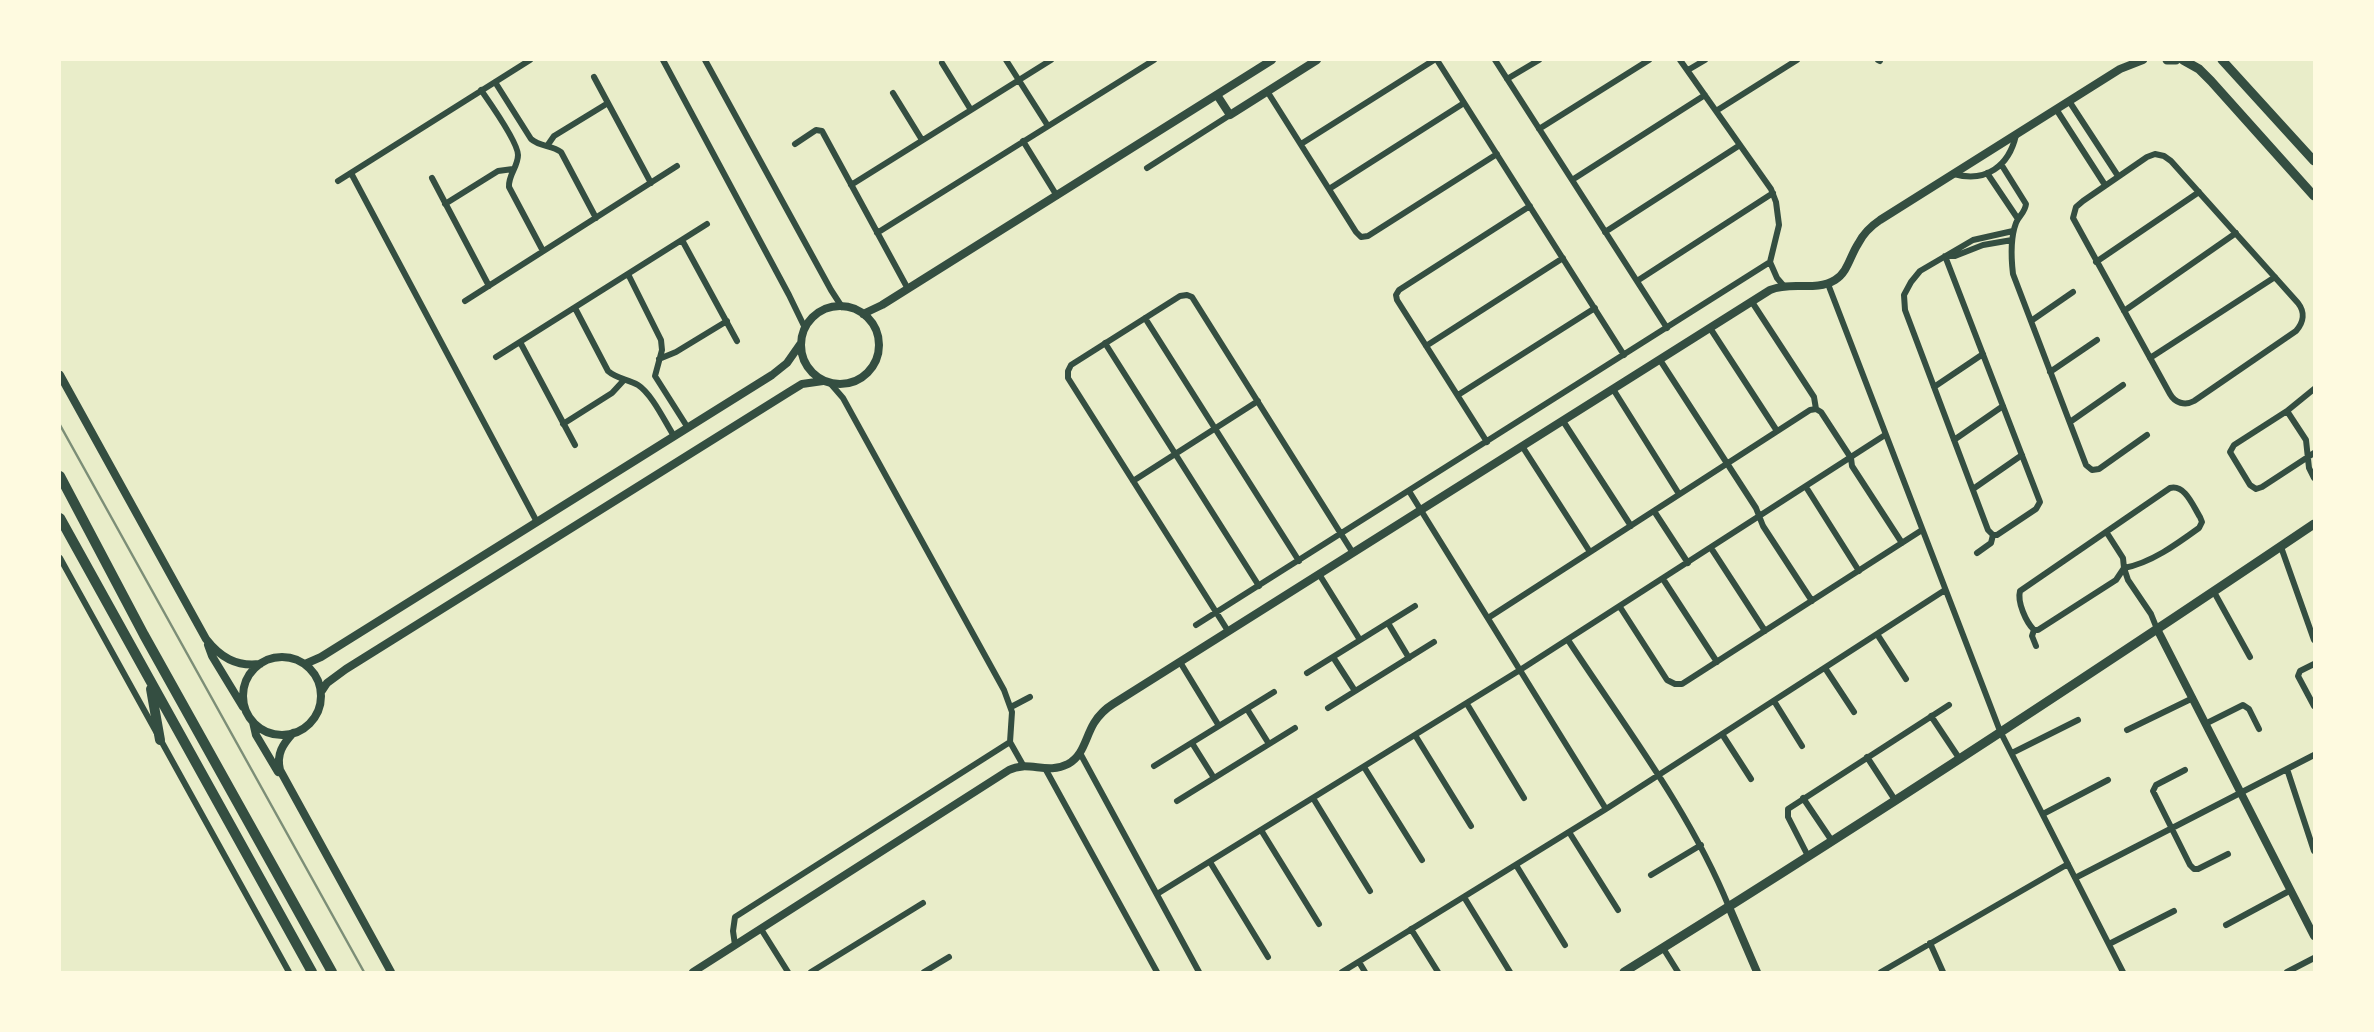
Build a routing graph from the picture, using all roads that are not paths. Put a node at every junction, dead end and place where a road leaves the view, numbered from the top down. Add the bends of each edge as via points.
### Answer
1 (530, 60) edge
2 (663, 60) edge
3 (705, 60) edge
4 (1006, 60) edge
5 (1051, 60) edge
6 (1154, 60) edge
7 (1271, 60) edge
8 (1317, 60) edge
9 (1435, 60) edge
10 (1494, 60) edge
11 (1539, 60) edge
12 (1649, 60) edge
13 (1680, 60) edge
14 (1705, 60) edge
15 (1797, 60) edge
16 (2143, 60) edge
17 (2167, 60) edge
18 (2176, 60) edge
19 (2183, 60) edge
20 (2222, 60) edge
21 (942, 63) dead end
22 (1688, 70) junction
23 (594, 77) dead end
24 (1507, 79) junction
25 (1019, 80) junction
26 (495, 82) junction
27 (481, 90) junction
28 (1268, 91) junction
29 (893, 93) dead end
30 (1217, 95) junction
31 (1705, 95) junction
32 (2068, 101) junction
33 (608, 103) junction
34 (1464, 103) junction
35 (2056, 109) junction
36 (971, 110) junction
37 (1716, 111) junction
38 (1230, 115) junction
39 (1048, 126) junction
40 (1539, 129) junction
41 (2016, 135) junction
42 (922, 140) junction
43 (1023, 141) junction
44 (795, 144) dead end
45 (1301, 144) junction
46 (1740, 145) junction
47 (547, 146) junction
48 (1497, 154) junction
49 (2315, 161) edge
50 (2001, 164) junction
51 (677, 166) dead end
52 (1147, 168) dead end
53 (513, 169) junction
54 (351, 173) junction
55 (1987, 173) junction
56 (1954, 174) junction
57 (2118, 176) junction
58 (432, 178) dead end
59 (1572, 180) junction
60 (338, 181) dead end
61 (652, 183) junction
62 (2105, 184) junction
63 (852, 185) junction
64 (1329, 189) junction
65 (2199, 192) junction
66 (1773, 193) junction
67 (1057, 195) junction
68 (2315, 196) edge
69 (445, 204) junction
70 (1530, 206) junction
71 (596, 218) junction
72 (2018, 219) junction
73 (707, 224) dead end
74 (2014, 231) junction
75 (1605, 232) junction
76 (877, 233) junction
77 (2236, 233) junction
78 (682, 240) junction
79 (2012, 240) junction
80 (543, 251) junction
81 (1945, 256) junction
82 (1563, 258) junction
83 (1770, 262) junction
84 (2096, 262) junction
85 (628, 274) junction
86 (2275, 277) junction
87 (1637, 281) junction
88 (1828, 284) junction
89 (1783, 285) junction
90 (489, 286) junction
91 (908, 289) junction
92 (2073, 292) dead end
93 (465, 301) dead end
94 (1752, 302) junction
95 (842, 307) junction
96 (575, 308) junction
97 (1595, 308) junction
98 (2123, 310) junction
99 (863, 314) junction
100 (1145, 318) junction
101 (727, 321) junction
102 (2031, 321) junction
103 (805, 328) junction
104 (1667, 328) junction
105 (1710, 328) junction
106 (2096, 340) dead end
107 (737, 341) dead end
108 (520, 342) junction
109 (1105, 342) junction
110 (801, 343) junction
111 (1426, 346) junction
112 (1983, 354) junction
113 (1624, 355) junction
114 (496, 357) dead end
115 (2150, 358) junction
116 (659, 359) junction
117 (1660, 360) junction
118 (2050, 372) junction
119 (60, 375) edge
120 (624, 380) junction
121 (827, 382) junction
122 (2123, 386) dead end
123 (1934, 387) junction
124 (1613, 389) junction
125 (2315, 390) edge
126 (1458, 395) junction
127 (1258, 401) junction
128 (2003, 406) junction
129 (1816, 409) junction
130 (2287, 411) junction
131 (1563, 421) junction
132 (2070, 422) junction
133 (563, 424) junction
134 (688, 428) junction
135 (1215, 428) junction
136 (1777, 432) junction
137 (1885, 435) junction
138 (2147, 435) dead end
139 (674, 436) junction
140 (1954, 440) junction
141 (1487, 442) junction
142 (575, 446) dead end
143 (1522, 446) junction
144 (1176, 454) junction
145 (2311, 454) edge
146 (2022, 455) junction
147 (1851, 457) junction
148 (1727, 464) junction
149 (60, 476) edge
150 (2315, 478) edge
151 (1133, 481) junction
152 (1806, 486) junction
153 (1973, 489) junction
154 (1409, 491) junction
155 (1679, 494) junction
156 (1421, 510) junction
157 (1654, 510) junction
158 (60, 517) edge
159 (1759, 517) junction
160 (537, 522) junction
161 (2315, 524) edge
162 (1631, 526) junction
163 (1922, 530) junction
164 (2107, 533) junction
165 (1341, 534) junction
166 (1993, 535) junction
167 (1902, 543) junction
168 (2281, 547) junction
169 (1711, 548) junction
170 (1590, 552) junction
171 (1353, 553) junction
172 (1977, 554) dead end
173 (60, 558) edge
174 (1299, 561) junction
175 (1688, 563) junction
176 (2124, 568) junction
177 (1859, 571) junction
178 (1319, 575) junction
179 (1663, 579) junction
180 (1259, 586) junction
181 (1945, 590) junction
182 (2214, 592) junction
183 (1812, 601) junction
184 (1415, 606) dead end
185 (1620, 607) junction
186 (1217, 613) junction
187 (1488, 618) junction
188 (1388, 623) junction
189 (1196, 625) dead end
190 (2157, 629) junction
191 (2034, 630) junction
192 (1228, 631) junction
193 (1765, 631) junction
194 (1877, 634) junction
195 (206, 639) junction
196 (1360, 640) junction
197 (1568, 640) junction
198 (2315, 640) edge
199 (1434, 642) dead end
200 (2036, 646) dead end
201 (1333, 657) junction
202 (2250, 657) dead end
203 (1409, 658) junction
204 (1180, 662) junction
205 (1717, 662) junction
206 (260, 664) junction
207 (305, 664) junction
208 (2315, 664) edge
209 (1825, 668) junction
210 (1520, 670) junction
211 (1307, 673) dead end
212 (149, 678) junction
213 (1906, 679) dead end
214 (1355, 691) junction
215 (321, 692) junction
216 (1273, 692) dead end
217 (1030, 696) dead end
218 (2193, 698) junction
219 (1774, 701) junction
220 (1466, 704) junction
221 (1949, 705) dead end
222 (2315, 706) edge
223 (1012, 707) junction
224 (1328, 708) dead end
225 (1247, 709) junction
226 (246, 710) junction
227 (1854, 712) dead end
228 (1931, 716) junction
229 (2078, 720) dead end
230 (253, 722) junction
231 (2206, 724) junction
232 (1219, 726) junction
233 (1295, 728) dead end
234 (2259, 729) dead end
235 (2127, 730) dead end
236 (2000, 731) junction
237 (293, 733) junction
238 (1722, 734) junction
239 (1415, 735) junction
240 (160, 740) junction
241 (1010, 742) junction
242 (1192, 743) junction
243 (1269, 744) junction
244 (1802, 746) dead end
245 (1080, 753) junction
246 (2012, 753) junction
247 (2315, 755) edge
248 (1867, 757) junction
249 (1959, 758) junction
250 (1023, 765) junction
251 (1154, 766) dead end
252 (1364, 767) junction
253 (2287, 769) junction
254 (1046, 770) junction
255 (2185, 770) dead end
256 (282, 775) junction
257 (1657, 776) junction
258 (1214, 778) junction
259 (1751, 779) dead end
260 (2108, 780) dead end
261 (2241, 793) junction
262 (1313, 798) junction
263 (1524, 798) dead end
264 (1803, 799) junction
265 (1895, 800) junction
266 (1177, 801) dead end
267 (1606, 809) junction
268 (2043, 814) junction
269 (1471, 826) dead end
270 (2171, 829) junction
271 (1261, 830) junction
272 (1569, 832) junction
273 (1832, 841) junction
274 (1700, 845) junction
275 (2315, 851) edge
276 (2228, 854) dead end
277 (1808, 856) junction
278 (1422, 860) dead end
279 (1210, 862) junction
280 (1516, 864) junction
281 (2068, 864) junction
282 (1651, 876) dead end
283 (2075, 878) junction
284 (2291, 890) junction
285 (1370, 891) dead end
286 (1157, 894) junction
287 (1464, 897) junction
288 (923, 903) dead end
289 (1729, 907) junction
290 (1618, 910) dead end
291 (2174, 911) dead end
292 (1319, 924) dead end
293 (2225, 925) dead end
294 (761, 929) junction
295 (1411, 929) junction
296 (2315, 936) edge
297 (1930, 943) junction
298 (2109, 944) junction
299 (735, 945) junction
300 (1565, 945) dead end
301 (1663, 948) junction
302 (949, 957) dead end
303 (1268, 957) dead end
304 (2315, 958) edge
305 (1359, 962) junction
306 (289, 972) edge
307 (312, 972) edge
308 (332, 972) edge
309 (391, 972) edge
310 (693, 972) edge
311 (788, 972) edge
312 (811, 972) edge
313 (925, 972) edge
314 (1157, 972) edge
315 (1199, 972) edge
316 (1342, 972) edge
317 (1365, 972) edge
318 (1438, 972) edge
319 (1510, 972) edge
320 (1624, 972) edge
321 (1678, 972) edge
322 (1757, 972) edge
323 (1881, 972) edge
324 (1943, 972) edge
325 (2123, 972) edge
326 (2287, 972) edge

1 - 26 street
2 - 103 street
3 - 95 street
4 - 25 street
5 - 25 street
6 - 39 street
7 - 30 street
8 - 28 street
9 - 34 street
9 - 45 street
10 - 24 street
11 - 24 street
12 - 40 street
13 - 22 street
14 - 22 street
15 - 37 street
16 - 32 street
17 - 18 main road
19 - 68 main road via 2211,81
20 - 49 main road
21 - 36 street
22 - 31 street
23 - 33 street
24 - 40 street
25 - 36 street
25 - 39 street
26 - 27 street
26 - 47 street via 531,139
27 - 53 street via 516,145 518,158
27 - 54 street
28 - 38 street
28 - 45 street
29 - 42 street
30 - 38 street
30 - 67 street
31 - 37 street
31 - 59 street
32 - 35 street
32 - 57 street
33 - 47 street via 554,136
33 - 61 street
34 - 48 street
34 - 64 street
35 - 41 street
35 - 62 street
36 - 42 street
37 - 46 street
38 - 52 street
39 - 43 street
40 - 59 street
41 - 50 street
41 - 56 street
42 - 63 street
43 - 67 street
43 - 76 street
44 - 63 street via 816,130 822,131
45 - 64 street
46 - 66 street
46 - 75 street
47 - 71 street via 561,152
48 - 64 street via 1363,237
48 - 70 street
50 - 55 street
50 - 72 street via 2026,204
51 - 61 street
53 - 69 street via 498,171
53 - 80 street via 509,187
54 - 60 street
54 - 160 street
55 - 56 street via 1973,177
55 - 72 street
56 - 88 street via 1874,225 1858,243 1845,271
57 - 62 street
57 - 65 street via 2159,154
58 - 69 street
59 - 75 street
61 - 71 street
62 - 84 street via 2076,207 2073,215
63 - 76 street
65 - 77 street
65 - 84 street
66 - 83 street via 1779,230
66 - 87 street
67 - 91 street
69 - 90 street
70 - 82 street
70 - 111 street via 1397,292 1397,300
71 - 80 street
72 - 74 street
73 - 78 street
74 - 79 street
74 - 81 street via 1973,240
75 - 87 street
76 - 91 street
77 - 86 street
77 - 98 street
78 - 85 street
78 - 101 street
79 - 81 street
79 - 102 street via 2013,274
80 - 90 street
81 - 112 street
81 - 123 street via 1916,275 1903,300
82 - 97 street
82 - 111 street
83 - 89 street
83 - 104 street
84 - 98 street
85 - 96 street
85 - 116 street via 659,335
86 - 115 street
86 - 115 street via 2300,306 2303,318 2296,331 2194,401 2182,404 2172,398
87 - 104 street
88 - 89 street
88 - 137 street
89 - 94 street
90 - 93 street
91 - 99 street
92 - 102 street
94 - 105 street
94 - 129 street via 1814,397
95 - 99 street
95 - 103 street via 821,312
96 - 108 street
96 - 120 street via 608,370
97 - 113 street
97 - 126 street
98 - 115 street
99 - 121 street via 877,335 875,361 857,380
100 - 109 street
100 - 127 street via 1180,296 1192,297
100 - 135 street
101 - 107 street
101 - 116 street
102 - 118 street
103 - 110 street
104 - 113 street
105 - 117 street
105 - 136 street
106 - 118 street
108 - 114 street
108 - 133 street
109 - 144 street
109 - 151 street via 1071,365 1068,377
110 - 121 street via 804,362
110 - 134 street via 780,370
111 - 126 street
112 - 123 street
112 - 128 street
113 - 141 street
116 - 134 street via 657,381
117 - 124 street
117 - 148 street
118 - 132 street
119 - 195 street
120 - 133 street
120 - 139 street via 644,390
121 - 215 street via 802,384 786,393 346,669
121 - 223 street via 843,398
122 - 132 street
123 - 140 street
124 - 131 street
124 - 155 street
125 - 130 street
126 - 141 street
127 - 135 street
127 - 165 street
128 - 140 street
128 - 146 street
129 - 136 street
129 - 147 street
130 - 145 street
130 - 145 street via 2234,445 2231,457 2256,489
131 - 143 street
131 - 162 street
132 - 138 street via 2092,470
133 - 142 street
134 - 139 street
135 - 144 street
135 - 174 street
136 - 148 street
137 - 147 street
137 - 163 street
139 - 160 street
140 - 153 street
141 - 154 street
143 - 156 street
143 - 170 street
144 - 151 street
144 - 180 street
145 - 150 street via 2309,468
146 - 153 street
146 - 166 street via 2040,505
147 - 152 street
147 - 167 street via 1852,466
148 - 155 street
148 - 159 street
149 - 308 highway
151 - 186 street
152 - 159 street
152 - 177 street
153 - 166 street
154 - 156 street
154 - 165 street
155 - 157 street
156 - 171 street
156 - 187 street
157 - 162 street
157 - 175 street
158 - 212 highway
159 - 169 street
159 - 183 street
160 - 207 street
161 - 168 main road
162 - 170 street
163 - 167 street
163 - 181 street
164 - 176 street
164 - 176 street via 2176,486 2200,517 2201,526 2157,555
164 - 191 street via 2020,591
165 - 171 street
165 - 174 street
166 - 172 street via 1991,543
167 - 177 street
168 - 182 main road
168 - 198 street
169 - 175 street
169 - 193 street
170 - 187 street
171 - 178 street
173 - 240 street
174 - 180 street
175 - 179 street
176 - 190 street
176 - 191 street via 2116,580
177 - 183 street
178 - 192 street
178 - 196 street
179 - 185 street
179 - 205 street
180 - 186 street
181 - 194 street
181 - 236 street
182 - 190 main road
182 - 202 street
183 - 193 street
184 - 188 street
185 - 197 street
185 - 205 street via 1667,680 1685,682
186 - 189 street
186 - 192 street
187 - 210 street
188 - 196 street
188 - 203 street
190 - 218 street
190 - 236 main road
191 - 200 street
192 - 204 street
193 - 205 street
194 - 209 street
194 - 213 street
195 - 206 street via 231,661
195 - 226 street
196 - 201 street
197 - 210 street
197 - 257 street
199 - 203 street
201 - 211 street
201 - 214 street
203 - 214 street
204 - 232 street
204 - 245 street via 1106,708
206 - 207 street via 282,657
206 - 226 street via 244,684
207 - 215 street
208 - 222 street via 2298,676
209 - 219 street
209 - 227 street
210 - 220 street
210 - 267 street
212 - 240 highway
212 - 307 highway
214 - 224 street
215 - 237 street via 314,717
216 - 225 street
217 - 223 street
218 - 231 street
218 - 235 street
219 - 238 street
219 - 244 street
220 - 239 street
220 - 263 street
221 - 228 street
223 - 241 street
225 - 232 street
225 - 243 street
226 - 230 street
228 - 248 street
228 - 249 street
229 - 246 street
230 - 237 street via 272,733
230 - 256 street via 256,735
231 - 234 street via 2244,705
231 - 261 street
232 - 242 street
233 - 243 street
236 - 246 street
236 - 249 main road
237 - 256 street via 279,753
238 - 257 street
238 - 259 street
239 - 252 street
239 - 269 street
240 - 306 street
241 - 250 street
241 - 299 street via 735,917
242 - 251 street
242 - 258 street
243 - 258 street
245 - 254 street via 1066,765
245 - 286 street
246 - 268 street
247 - 253 street
248 - 264 street
248 - 265 street
249 - 265 main road
250 - 254 street
250 - 294 street
252 - 262 street
252 - 278 street
253 - 261 street
253 - 275 street
254 - 314 street
255 - 270 street via 2153,789
256 - 309 street
257 - 267 street
257 - 274 street
258 - 266 street
260 - 268 street
261 - 270 street
261 - 284 street
262 - 271 street
262 - 285 street
264 - 273 street
264 - 277 street via 1787,814
265 - 273 main road
267 - 272 street
268 - 281 street
270 - 276 street via 2194,869
270 - 283 street
271 - 279 street
271 - 292 street
272 - 280 street
272 - 290 street
273 - 277 main road
274 - 282 street
274 - 289 street
277 - 289 main road
279 - 286 street
279 - 303 street
280 - 287 street
280 - 300 street
281 - 283 street
281 - 297 street
283 - 298 street
284 - 293 street
284 - 296 street
286 - 315 street
287 - 295 street
287 - 319 street
288 - 312 street
289 - 301 main road
289 - 322 street
291 - 298 street
294 - 299 street
294 - 311 street
295 - 305 street
295 - 318 street
297 - 323 street
297 - 324 street
298 - 325 street
299 - 310 street
301 - 320 main road
301 - 321 street
302 - 313 street
304 - 326 street
305 - 316 street
305 - 317 street

